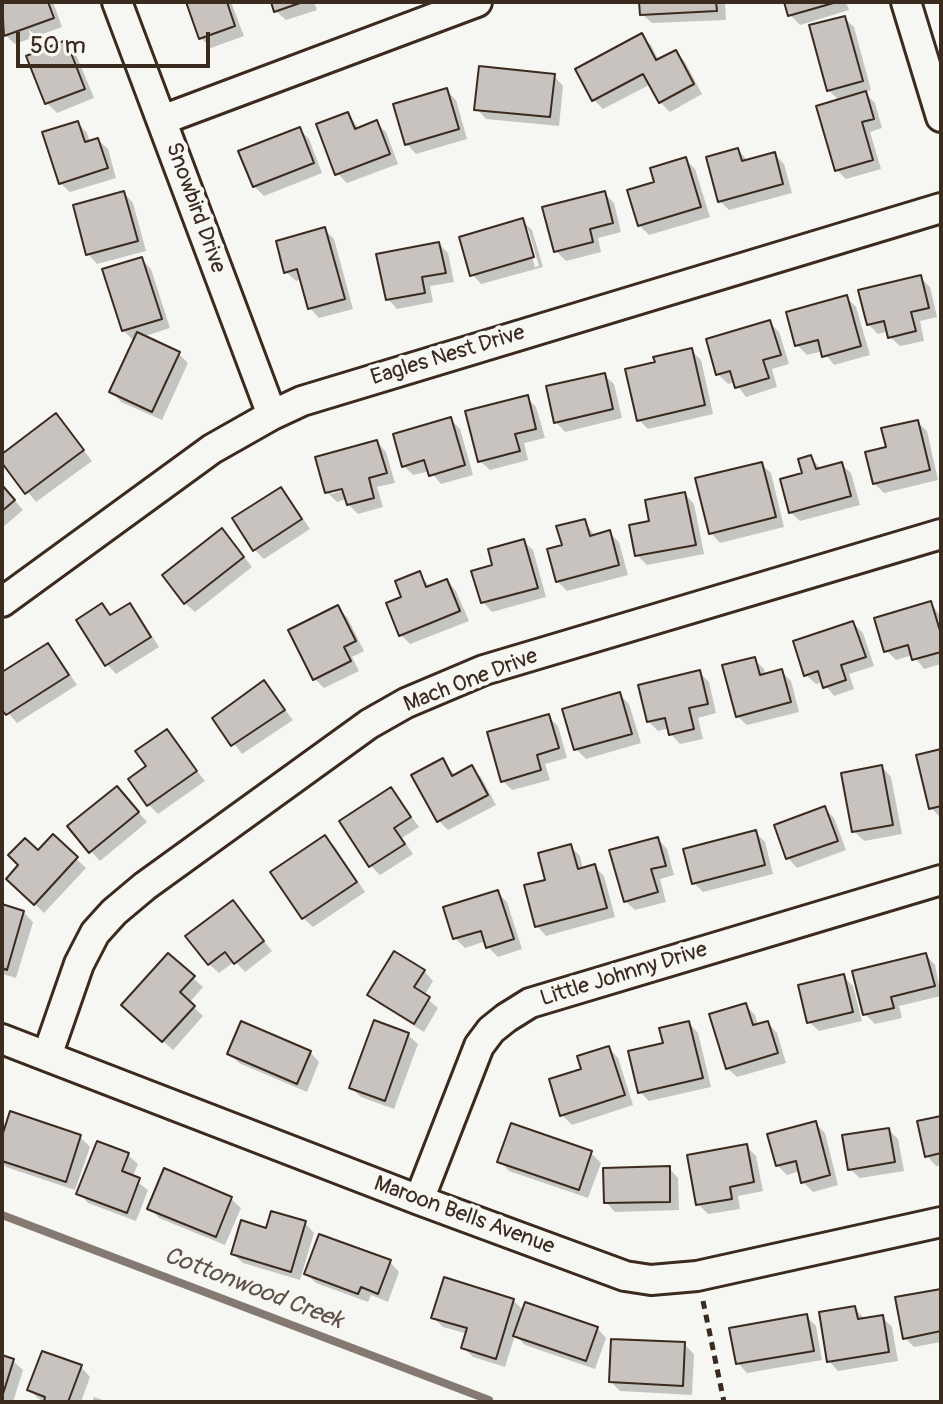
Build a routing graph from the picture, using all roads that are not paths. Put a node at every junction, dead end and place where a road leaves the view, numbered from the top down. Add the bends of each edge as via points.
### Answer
1 (117, 2) edge
2 (477, 2) edge
3 (906, 2) edge
4 (941, 117) edge
5 (162, 120) junction
6 (941, 208) edge
7 (272, 415) junction
8 (941, 534) edge
9 (2, 602) edge
10 (941, 880) edge
11 (2, 1039) edge
12 (47, 1056) junction
13 (419, 1200) junction
14 (941, 1222) edge

1 - 5 street, Snowbird Drive
2 - 5 street
3 - 4 street
5 - 7 street, Snowbird Drive
6 - 7 street, Eagles Nest Drive via 334,390
7 - 9 street, Eagles Nest Drive via 212,449
8 - 12 street, Mach One Drive via 484,670 369,724 114,912 95,933 79,964
10 - 13 street, Little Johnny Drive via 530,1003 491,1030 479,1046
11 - 12 street, Maroon Bells Avenue
12 - 13 street, Maroon Bells Avenue
13 - 14 street, Maroon Bells Avenue via 625,1276 651,1280 697,1276

